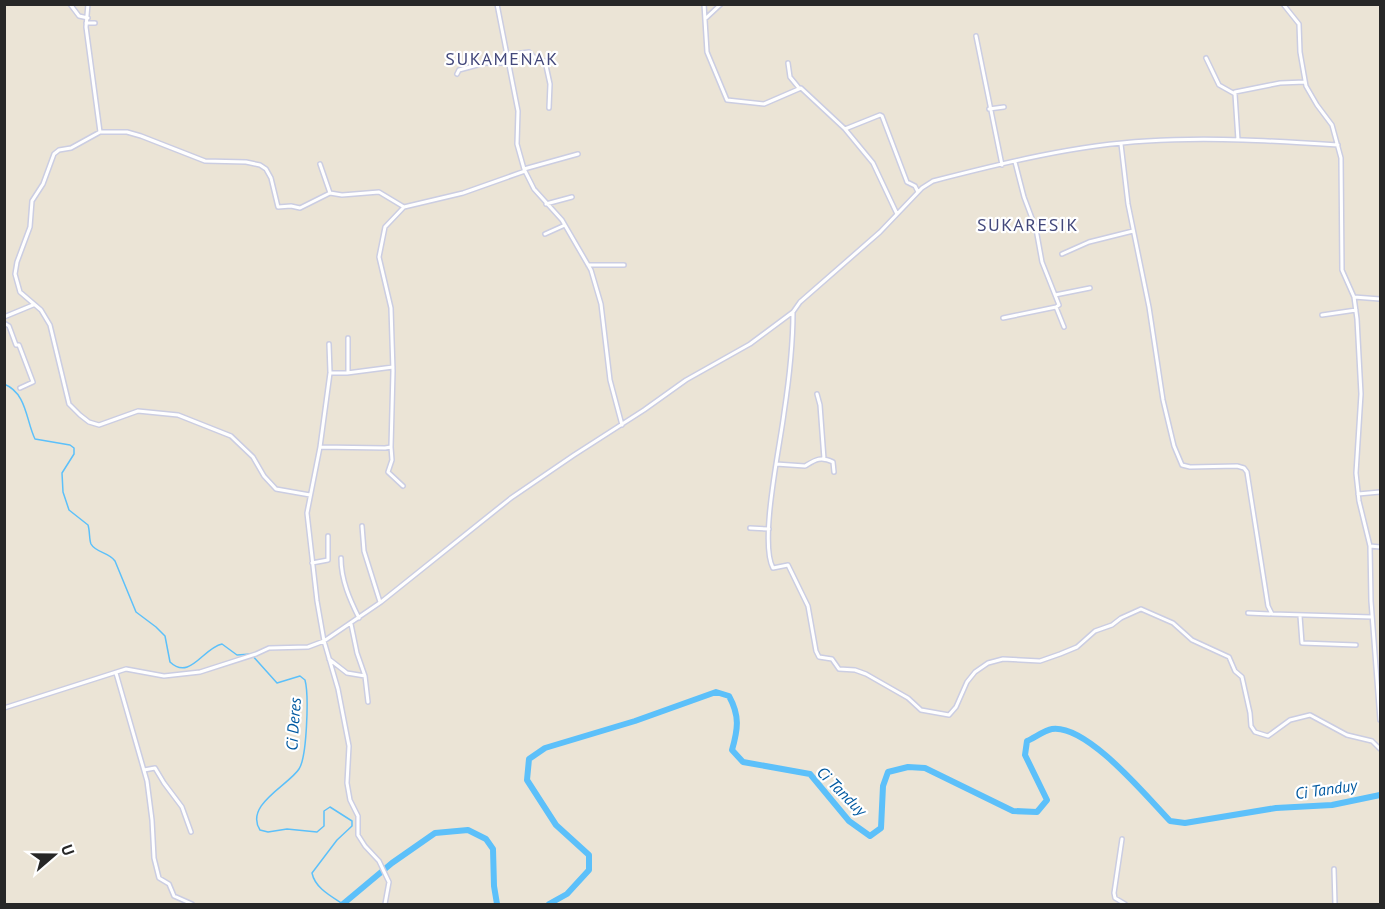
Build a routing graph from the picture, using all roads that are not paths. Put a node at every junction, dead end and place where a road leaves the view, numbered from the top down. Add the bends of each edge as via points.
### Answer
1 (70, 4) edge
2 (88, 4) edge
3 (497, 4) edge
4 (704, 4) edge
5 (721, 4) edge
6 (1283, 4) edge
7 (88, 18) junction
8 (705, 19) junction
9 (86, 23) junction
10 (95, 23) dead end
11 (976, 36) dead end
12 (506, 55) junction
13 (1206, 58) dead end
14 (508, 63) junction
15 (788, 63) dead end
16 (457, 74) dead end
17 (1305, 82) junction
18 (799, 88) junction
19 (1234, 92) junction
20 (1004, 107) dead end
21 (549, 108) dead end
22 (989, 109) junction
23 (844, 129) junction
24 (100, 132) junction
25 (1238, 140) junction
26 (1121, 144) junction
27 (1338, 145) junction
28 (578, 154) dead end
29 (1015, 162) junction
30 (320, 164) dead end
31 (1002, 165) junction
32 (524, 170) junction
33 (918, 192) junction
34 (330, 193) junction
35 (572, 197) dead end
36 (546, 204) junction
37 (404, 207) junction
38 (897, 214) junction
39 (565, 225) junction
40 (1133, 231) junction
41 (545, 234) dead end
42 (1062, 254) dead end
43 (588, 265) junction
44 (624, 265) dead end
45 (1090, 288) dead end
46 (1055, 296) junction
47 (1354, 297) junction
48 (1380, 299) edge
49 (33, 305) junction
50 (1056, 307) junction
51 (4, 310) edge
52 (1356, 310) junction
53 (793, 312) junction
54 (1322, 315) dead end
55 (6, 316) edge
56 (1003, 318) dead end
57 (4, 323) edge
58 (1064, 327) dead end
59 (348, 338) dead end
60 (329, 344) dead end
61 (393, 368) junction
62 (330, 372) junction
63 (348, 373) junction
64 (20, 388) dead end
65 (817, 394) dead end
66 (622, 425) junction
67 (320, 447) junction
68 (391, 447) junction
69 (824, 459) junction
70 (776, 464) junction
71 (834, 472) dead end
72 (403, 486) dead end
73 (1380, 492) edge
74 (1358, 494) junction
75 (310, 495) junction
76 (362, 526) dead end
77 (750, 528) dead end
78 (769, 529) junction
79 (328, 536) dead end
80 (1370, 546) junction
81 (1380, 547) edge
82 (341, 558) dead end
83 (312, 563) junction
84 (380, 602) junction
85 (1248, 613) dead end
86 (1271, 613) junction
87 (1300, 616) junction
88 (1372, 617) junction
89 (359, 618) junction
90 (351, 624) junction
91 (1374, 640) junction
92 (324, 641) junction
93 (1380, 641) edge
94 (1356, 645) dead end
95 (328, 658) junction
96 (116, 673) junction
97 (365, 676) junction
98 (368, 702) dead end
99 (4, 708) edge
100 (1380, 720) edge
101 (1380, 749) edge
102 (144, 770) junction
103 (191, 832) dead end
104 (1122, 839) dead end
105 (1334, 869) dead end
106 (192, 904) edge
107 (385, 904) edge
108 (1125, 904) edge
109 (1335, 904) edge

1 - 7 street via 79,16
2 - 7 street
3 - 12 street
4 - 8 street
5 - 8 street
6 - 17 street via 1300,27
7 - 9 street
8 - 18 street via 707,52 727,100 764,104
9 - 10 street
9 - 24 street
11 - 22 street
12 - 14 street
12 - 21 street via 529,52 537,60 545,61 550,84
13 - 19 street via 1219,85
14 - 16 street via 476,64
14 - 32 street via 519,119 517,144
15 - 18 street via 790,77
17 - 19 street via 1280,82
17 - 27 street via 1329,118
18 - 23 street
19 - 25 street
20 - 22 street
22 - 31 street
23 - 33 street via 882,116 907,182
23 - 38 street via 873,163
24 - 34 street via 127,132 205,161 260,165 271,178 278,207 301,208
24 - 49 street via 54,154 33,198 30,226 15,274 20,292
25 - 26 street
25 - 27 street
26 - 29 street
26 - 40 street
27 - 47 street via 1342,272
28 - 32 street
29 - 31 street
29 - 46 street
30 - 34 street
31 - 33 street via 933,181
32 - 36 street
32 - 37 street via 463,193
33 - 38 street
34 - 37 street via 378,192
35 - 36 street
36 - 39 street
37 - 61 street via 385,226 379,257 390,308
38 - 53 street
39 - 41 street
39 - 43 street
40 - 42 street via 1089,242
40 - 86 street via 1163,400 1177,454 1185,466 1237,466 1247,472
43 - 44 street
43 - 66 street via 601,304 610,380
45 - 46 street
46 - 50 street via 1059,305
47 - 48 street
47 - 52 street
49 - 55 street
49 - 75 street via 41,310 53,333 70,406 89,422 102,425 138,411 177,415 231,436 253,457 276,489
50 - 56 street
50 - 58 street
51 - 55 street
52 - 54 street
52 - 74 street via 1361,394
53 - 66 street
53 - 70 street
57 - 64 street via 19,345 33,382
59 - 63 street
60 - 62 street
61 - 63 street
61 - 68 street
62 - 63 street
62 - 67 street
65 - 69 street
66 - 84 street via 512,498
67 - 68 street
67 - 75 street
68 - 72 street via 388,472
69 - 70 street via 805,466
69 - 71 street via 833,462
70 - 78 street
73 - 74 street
74 - 80 street
75 - 83 street via 307,519
76 - 84 street via 364,551
77 - 78 street
78 - 101 street via 772,567 788,565 808,606 817,655 832,659 839,669 866,675 926,712 951,715 967,682 992,660 1040,661 1069,651 1095,631 1140,609 1173,623 1192,640 1227,655 1242,678 1255,732 1268,736 1290,720 1312,715 1347,735 1372,741
79 - 83 street via 328,560
80 - 81 street
80 - 88 street
82 - 89 street via 348,595
83 - 92 street
84 - 89 street
85 - 86 street
86 - 87 street
87 - 88 street
87 - 94 street via 1302,643
88 - 91 street
89 - 90 street
90 - 92 street
90 - 97 street
91 - 93 street
91 - 100 street
92 - 95 street
92 - 96 street via 308,647 269,648 200,672 164,676 129,669
95 - 97 street via 347,673
95 - 107 street via 348,746 351,807 358,816 357,830 365,846 379,861 389,882
96 - 99 street
96 - 102 street
97 - 98 street
102 - 103 street via 156,768 182,807
102 - 106 street via 159,879 169,884 174,896
104 - 108 street via 1114,893
105 - 109 street

